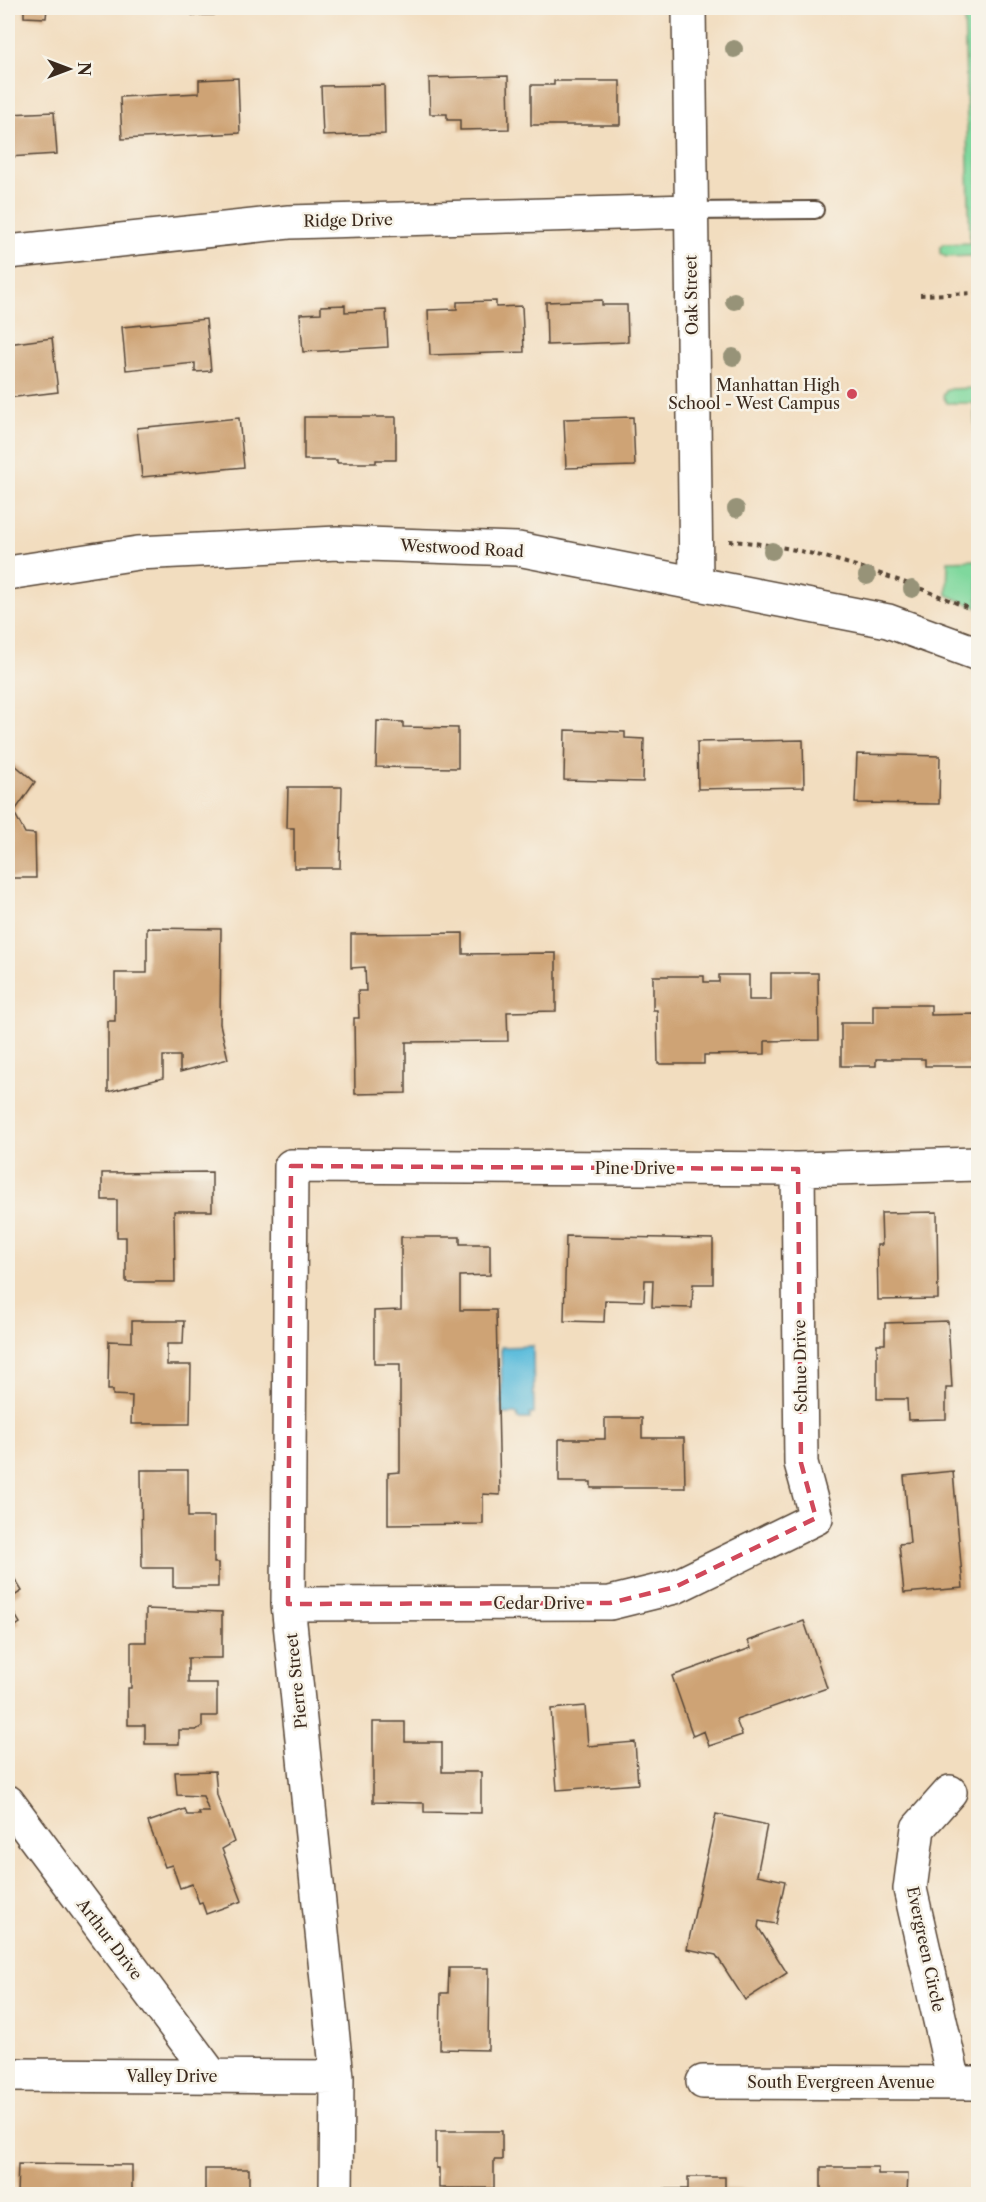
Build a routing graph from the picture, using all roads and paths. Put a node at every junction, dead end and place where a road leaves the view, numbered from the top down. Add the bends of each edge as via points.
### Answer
1 (689, 8) edge
2 (815, 210) dead end
3 (690, 211) junction
4 (8, 252) edge
5 (978, 293) edge
6 (920, 295) dead end
7 (695, 539) junction
8 (8, 573) edge
9 (696, 582) junction
10 (978, 612) edge
11 (978, 654) edge
12 (978, 1164) edge
13 (291, 1166) joint
14 (798, 1169) junction
15 (777, 1535) joint
16 (288, 1604) junction
17 (950, 1792) dead end
18 (8, 1802) edge
19 (8, 2075) edge
20 (212, 2076) junction
21 (337, 2077) junction
22 (703, 2082) dead end
23 (966, 2082) edge
24 (336, 2194) edge

1 - 3 street, Oak Street
2 - 3 lane
3 - 4 street, Ridge Drive via 290,222
3 - 7 street, Oak Street
5 - 6 path
7 - 9 street, Oak Street
7 - 10 path via 794,550 885,575
8 - 9 street, Westwood Road via 138,553 338,543 518,549
9 - 11 street, Westwood Road via 888,621
12 - 14 street, Pine Drive
13 - 14 street, Pine Drive
13 - 16 street, Pierre Street
14 - 15 street, Schue Drive via 801,1463 816,1518
15 - 16 street, Cedar Drive via 675,1587 610,1603
16 - 21 street, Pierre Street
17 - 23 street, Evergreen Circle via 918,1828 910,1889
18 - 20 street, Arthur Drive
19 - 20 street, Valley Drive
20 - 21 street, Valley Drive
21 - 24 street, Pierre Street
22 - 23 street, South Evergreen Avenue

